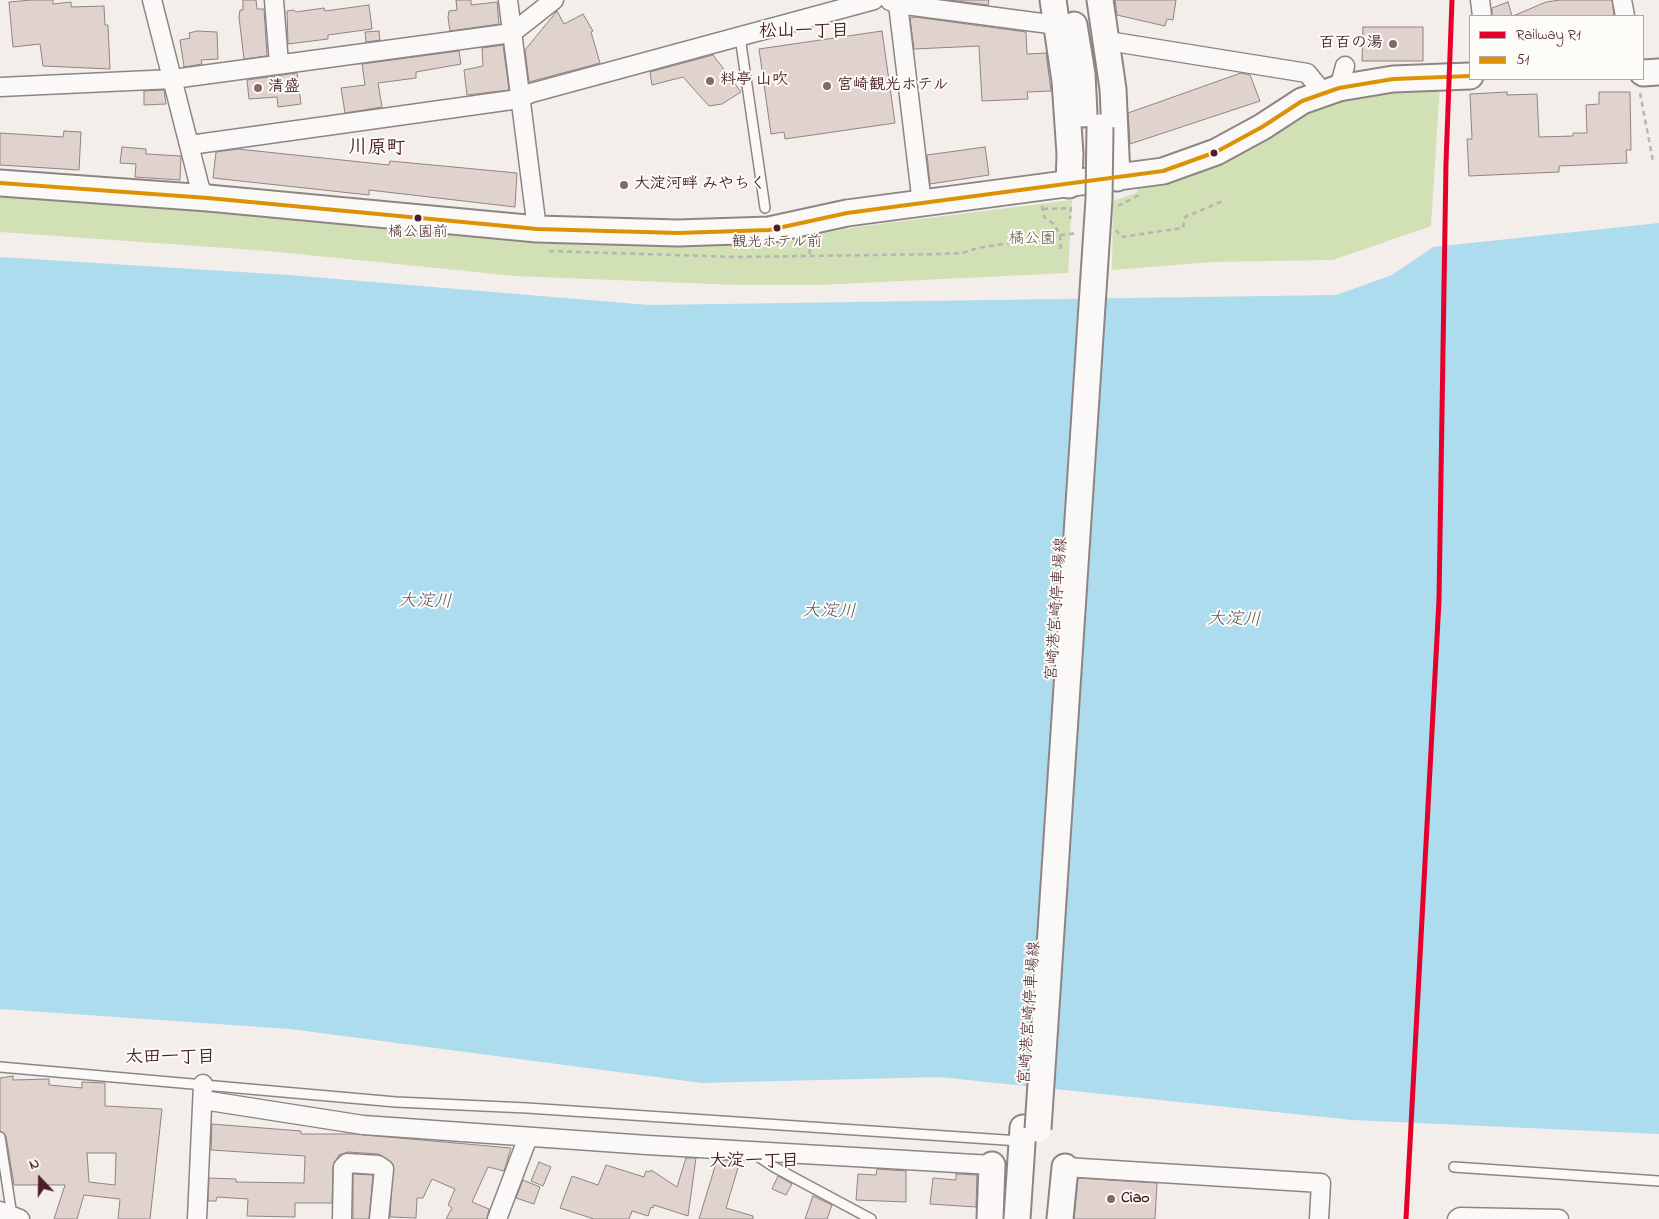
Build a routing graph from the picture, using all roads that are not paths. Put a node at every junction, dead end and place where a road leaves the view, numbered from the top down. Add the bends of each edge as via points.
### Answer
1 (152, 0) edge
2 (274, 0) edge
3 (508, 0) edge
4 (554, 0) edge
5 (874, 0) edge
6 (1053, 0) edge
7 (1070, 0) edge
8 (1084, 0) edge
9 (1100, 0) edge
10 (1480, 0) edge
11 (1622, 0) edge
12 (894, 1) edge
13 (1482, 15) edge
14 (1626, 15) edge
15 (1057, 25) junction
16 (512, 33) junction
17 (740, 37) junction
18 (1108, 41) junction
19 (280, 64) junction
20 (1659, 72) edge
21 (1088, 74) junction
22 (1469, 76) edge
23 (173, 79) junction
24 (1644, 79) edge
25 (1335, 82) junction
26 (0, 87) edge
27 (519, 99) junction
28 (190, 145) junction
29 (1117, 178) junction
30 (0, 183) edge
31 (1069, 185) junction
32 (208, 198) junction
33 (922, 204) junction
34 (765, 208) dead end
35 (539, 239) junction
36 (0, 1068) edge
37 (203, 1092) junction
38 (1028, 1132) junction
39 (0, 1137) edge
40 (528, 1137) junction
41 (747, 1149) junction
42 (992, 1165) joint
43 (1065, 1166) joint
44 (1454, 1167) dead end
45 (1659, 1181) edge
46 (11, 1216) edge
47 (198, 1219) edge
48 (342, 1219) edge
49 (379, 1219) edge
50 (498, 1219) edge
51 (871, 1219) edge
52 (990, 1219) edge
53 (1017, 1219) edge
54 (1032, 1219) edge
55 (1060, 1219) edge
56 (1319, 1219) edge
57 (1457, 1219) edge
58 (1558, 1219) edge

1 - 23 street
2 - 19 street
3 - 16 street
4 - 16 street
5 - 17 street
6 - 15 street
7 - 21 street, 宮崎港宮崎停車場線
8 - 21 street, 宮崎港宮崎停車場線
9 - 18 street
10 - 13 street
11 - 14 street
12 - 15 street
12 - 33 street
15 - 31 street via 1066,99
16 - 19 street
16 - 27 street
17 - 27 street via 531,93
17 - 34 lane
18 - 25 street via 1307,73 1316,84
18 - 29 street
19 - 23 street
20 - 24 street
21 - 38 street, 宮崎港宮崎停車場線 via 1085,201
22 - 25 street
23 - 26 street
23 - 28 street
25 - 29 street via 1216,152 1163,171
27 - 28 street
27 - 35 street
28 - 32 street via 200,188
29 - 31 street
30 - 32 street
31 - 33 street
32 - 35 street
33 - 35 street via 847,213 768,230
36 - 37 lane
37 - 38 lane
37 - 40 street via 363,1125
37 - 47 street
38 - 53 street, 宮崎港宮崎停車場線
38 - 54 street, 宮崎港宮崎停車場線
39 - 46 lane
40 - 41 street
40 - 50 street
41 - 42 street
41 - 51 lane
42 - 52 street
43 - 55 street
43 - 56 street via 1321,1183
44 - 45 lane
48 - 49 street via 343,1166 347,1163 378,1165 384,1169
57 - 58 street

